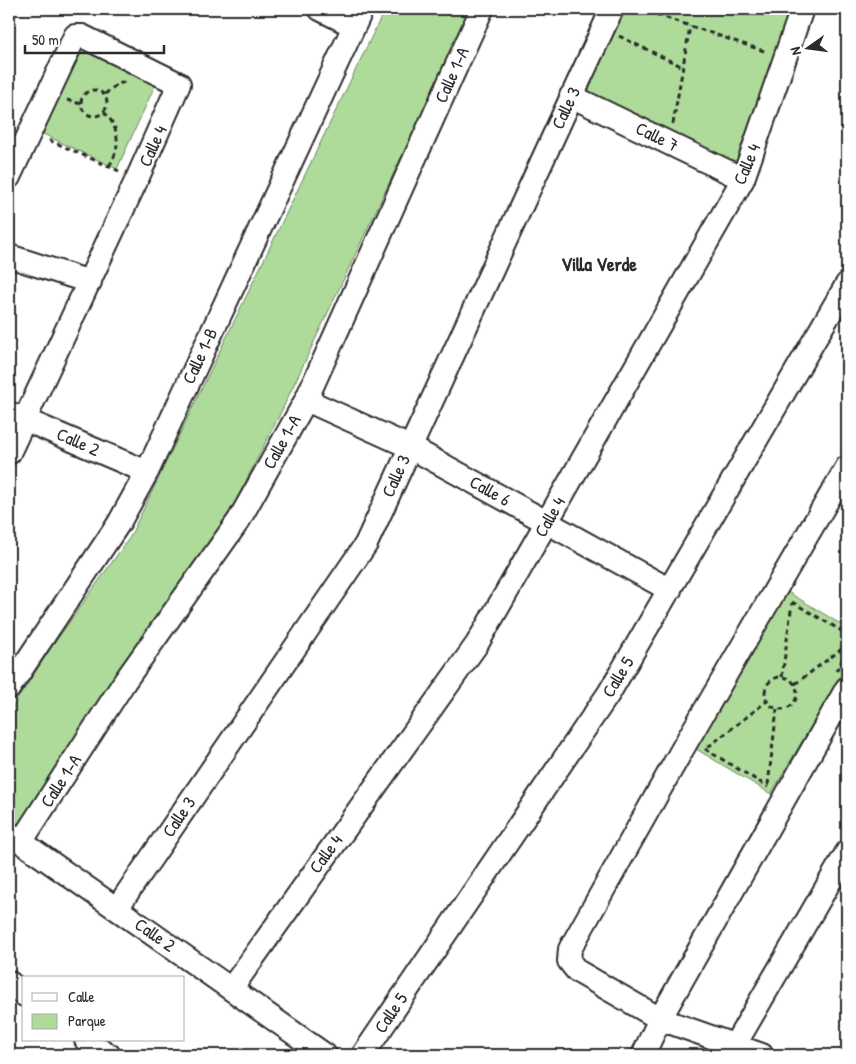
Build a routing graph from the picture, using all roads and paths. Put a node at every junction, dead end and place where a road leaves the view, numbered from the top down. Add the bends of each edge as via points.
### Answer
1 (320, 9) edge
2 (482, 9) edge
3 (612, 9) edge
4 (640, 9) edge
5 (802, 9) edge
6 (358, 18) edge
7 (690, 26) junction
8 (618, 36) dead end
9 (769, 53) dead end
10 (683, 67) junction
11 (130, 80) dead end
12 (105, 94) junction
13 (571, 96) junction
14 (65, 98) dead end
15 (81, 104) junction
16 (104, 112) junction
17 (30, 132) junction
18 (671, 132) dead end
19 (109, 166) junction
20 (9, 177) edge
21 (138, 179) junction
22 (743, 179) junction
23 (9, 256) edge
24 (90, 282) junction
25 (847, 284) edge
26 (306, 400) junction
27 (18, 416) edge
28 (410, 447) junction
29 (9, 453) edge
30 (847, 467) edge
31 (147, 472) junction
32 (547, 522) junction
33 (670, 590) junction
34 (783, 596) junction
35 (787, 610) dead end
36 (847, 634) edge
37 (847, 644) edge
38 (847, 652) edge
39 (782, 677) junction
40 (840, 682) edge
41 (795, 684) junction
42 (9, 688) edge
43 (767, 701) junction
44 (777, 709) junction
45 (839, 722) edge
46 (715, 734) dead end
47 (696, 746) junction
48 (773, 779) dead end
49 (776, 793) junction
50 (15, 838) edge
51 (847, 852) edge
52 (118, 908) junction
53 (9, 982) edge
54 (231, 988) junction
55 (22, 993) edge
56 (660, 1019) junction
57 (89, 1042) edge
58 (731, 1051) edge
59 (110, 1055) edge
60 (325, 1055) edge
61 (363, 1055) edge
62 (643, 1055) edge
63 (762, 1055) edge

1 - 6 street
2 - 26 street, Calle 1-A
3 - 13 street, Calle 3
4 - 7 path
5 - 22 street, Calle 4
6 - 31 street, Calle 1-B
7 - 9 path
7 - 10 path
8 - 10 path
10 - 18 path
11 - 12 path via 116,84
12 - 15 path via 97,89 91,90 82,97
12 - 16 path via 108,102
13 - 22 street, Calle 7
13 - 28 street, Calle 3
14 - 15 path
15 - 16 path via 92,116
16 - 19 path via 114,124 118,139 116,153
17 - 19 path
17 - 20 street, Calle 4
17 - 21 street, Calle 4 via 75,36 82,36 179,84
19 - 21 path
21 - 24 street, Calle 4
22 - 32 street, Calle 4
23 - 24 street
24 - 27 street, Calle 4
25 - 33 street, Calle 5
26 - 28 street, Calle 6
26 - 50 street, Calle 1-A via 239,520
27 - 29 street, Calle 4
27 - 31 street, Calle 2
28 - 32 street, Calle 6
28 - 52 street, Calle 3 via 366,544
30 - 34 street
31 - 42 street, Calle 1-B via 119,523
32 - 33 street, Calle 6
32 - 54 street, Calle 4 via 476,644
33 - 61 street, Calle 5 via 609,693
34 - 35 path
34 - 36 path
34 - 39 path
34 - 47 street
37 - 41 path
38 - 40 path
39 - 41 path
39 - 43 path via 768,683 765,689
40 - 45 street
41 - 44 path via 794,702 790,707
43 - 44 path
43 - 47 path
44 - 49 path
45 - 49 street
46 - 47 path
47 - 49 path
47 - 56 street via 570,949 569,961 577,970
48 - 49 path
49 - 56 street
50 - 52 street, Calle 2
51 - 58 street
52 - 54 street, Calle 2
53 - 55 street
54 - 60 street, Calle 2
56 - 58 street
56 - 62 street
57 - 59 street
58 - 63 street

